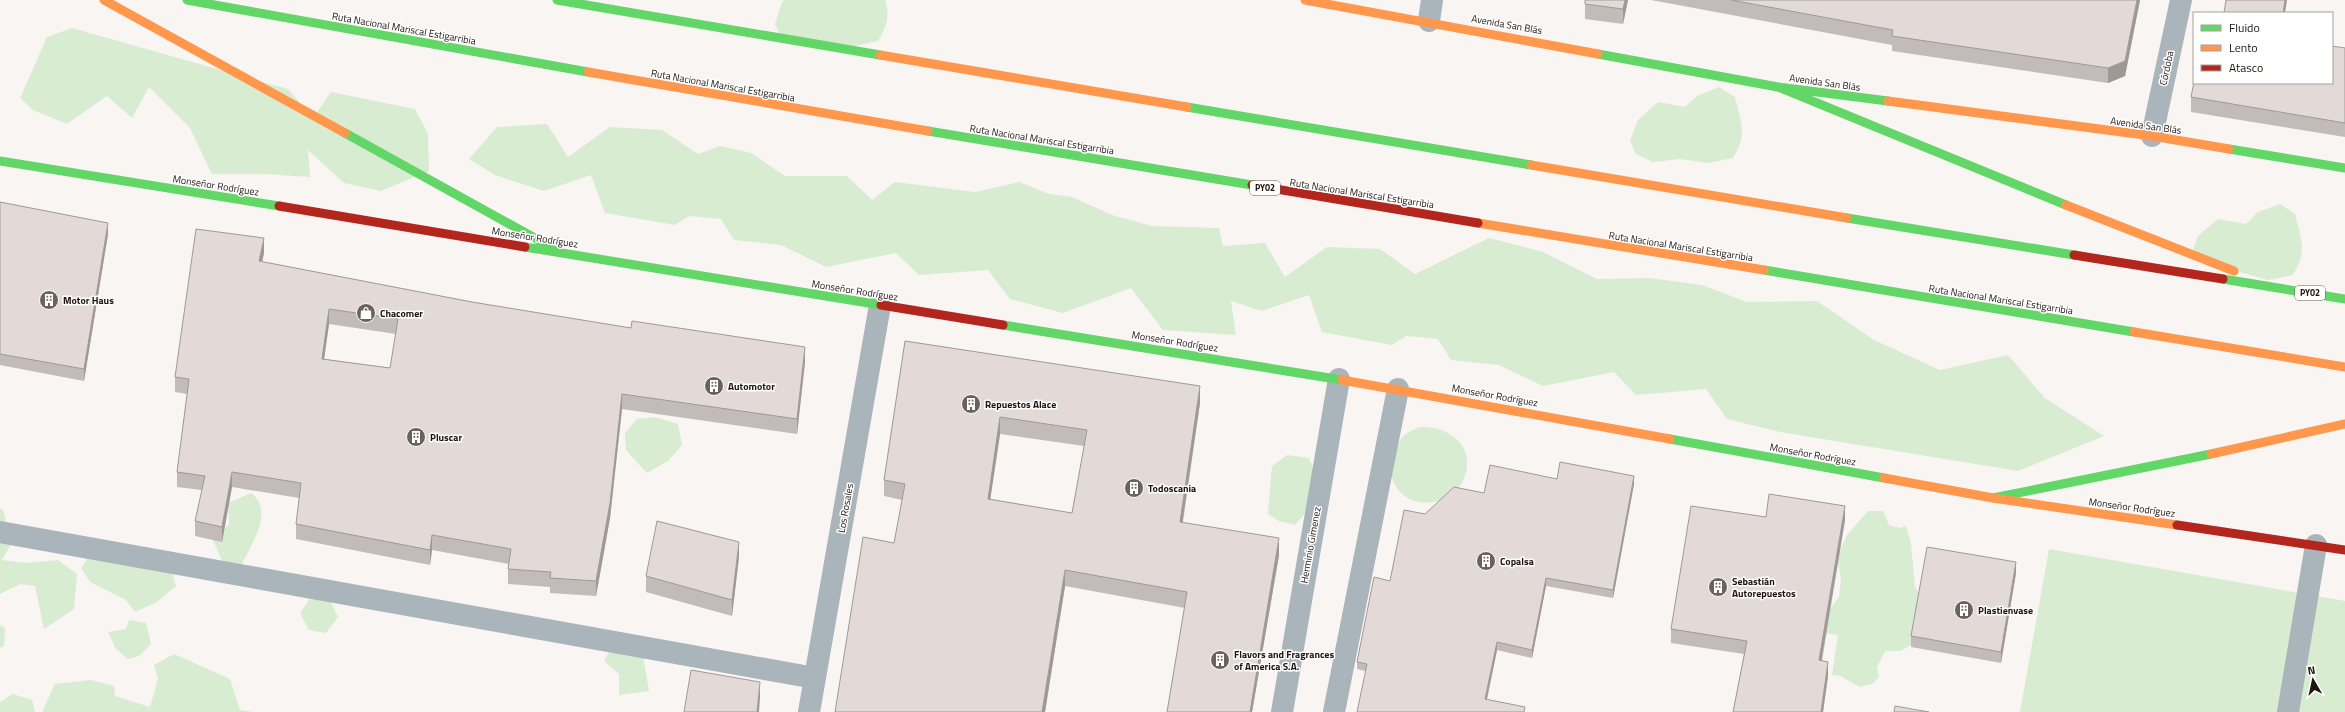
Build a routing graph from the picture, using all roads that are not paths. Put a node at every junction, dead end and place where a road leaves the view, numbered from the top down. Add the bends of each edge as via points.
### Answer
1 (104, 0) edge
2 (187, 0) edge
3 (557, 0) edge
4 (1304, 0) edge
5 (1432, 0) edge
6 (2181, 0) edge
7 (1429, 21) junction
8 (1778, 87) junction
9 (2152, 136) junction
10 (0, 162) edge
11 (2345, 168) edge
12 (560, 252) junction
13 (2275, 286) junction
14 (2345, 299) edge
15 (880, 305) junction
16 (2345, 367) edge
17 (1339, 379) junction
18 (1398, 389) junction
19 (2345, 424) edge
20 (1993, 498) junction
21 (0, 532) edge
22 (2316, 545) junction
23 (2345, 550) edge
24 (815, 678) junction
25 (809, 712) edge
26 (1282, 712) edge
27 (1334, 712) edge
28 (2288, 712) edge

1 - 12 main road
2 - 16 main road, Ruta Nacional Mariscal Estigarribia / PY02 via 769,105
3 - 13 main road, PY02 via 1644,185
4 - 7 main road, Avenida San Blás
5 - 7 street
6 - 9 street, Córdoba
7 - 8 main road, Avenida San Blás
8 - 9 main road, Avenida San Blás
8 - 13 main road via 2018,186
9 - 11 main road, Avenida San Blás
10 - 12 main road, Monseñor Rodríguez
12 - 15 main road, Monseñor Rodríguez
13 - 14 main road, PY02
15 - 17 main road, Monseñor Rodríguez
15 - 24 street, Los Rosales
17 - 18 main road, Monseñor Rodríguez
17 - 26 street, Herminio Gimenez
18 - 20 main road, Monseñor Rodríguez
18 - 27 street
19 - 20 main road via 2261,444
20 - 22 main road, Monseñor Rodríguez
21 - 24 street
22 - 23 main road, Monseñor Rodríguez
22 - 28 street
24 - 25 street, Los Rosales

